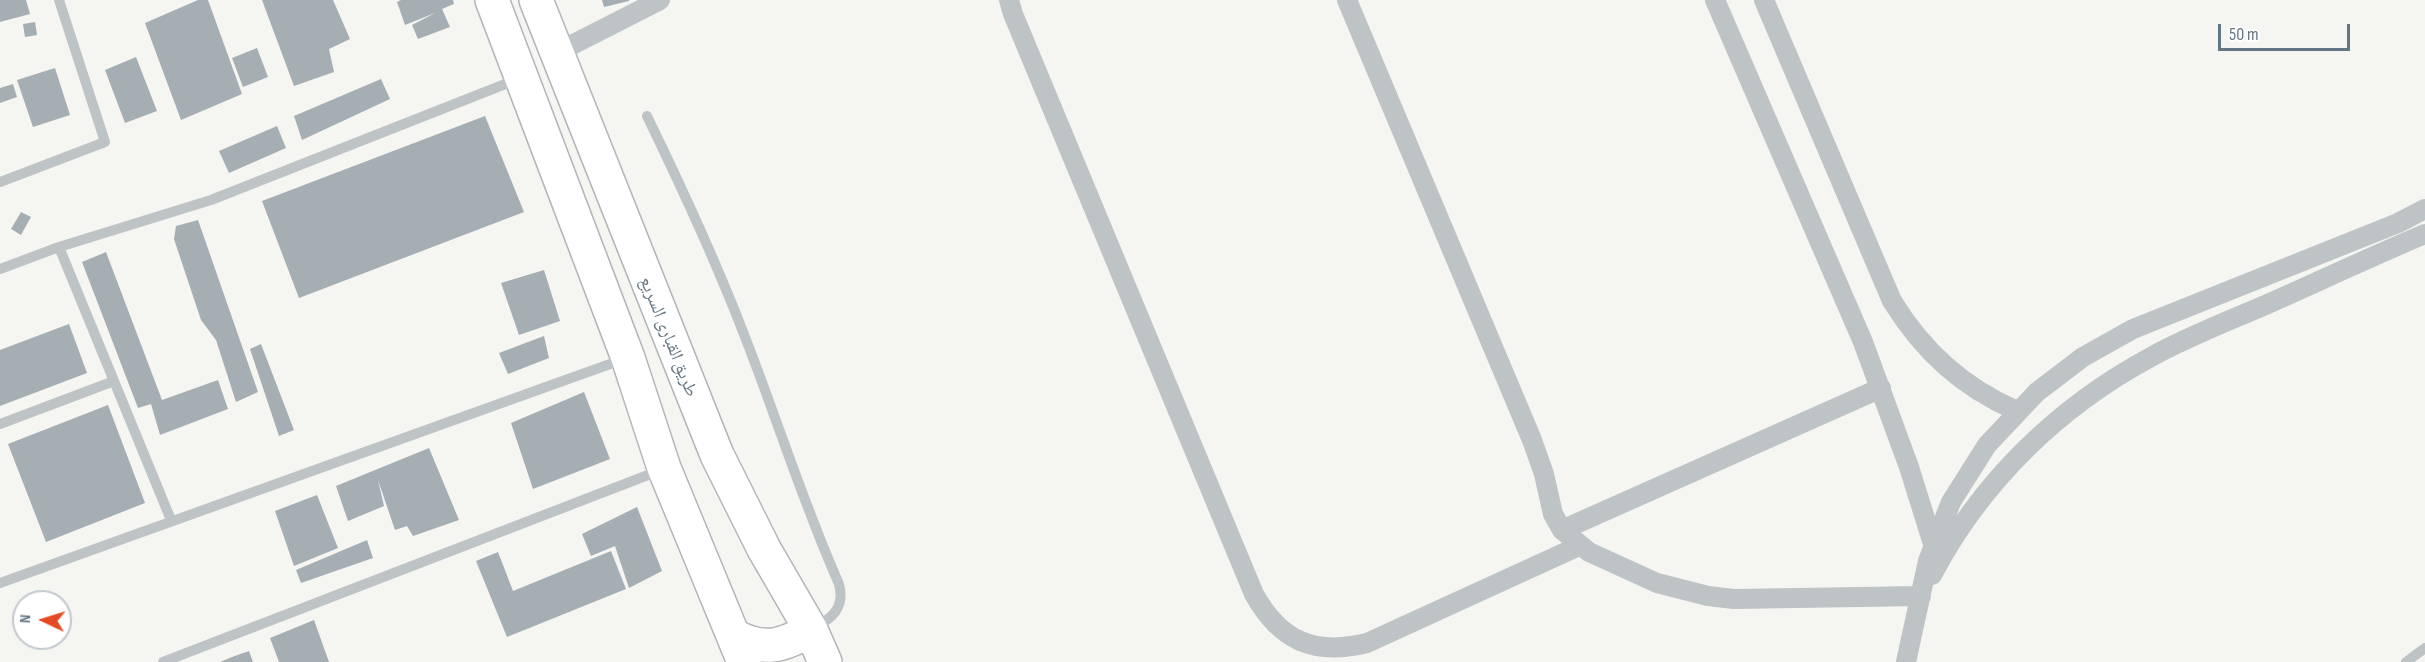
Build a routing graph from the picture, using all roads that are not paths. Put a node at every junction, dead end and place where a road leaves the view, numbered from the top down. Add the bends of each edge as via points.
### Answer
1 (59, 0) edge
2 (492, 0) edge
3 (536, 0) edge
4 (660, 0) edge
5 (1008, 0) edge
6 (1347, 0) edge
7 (1715, 0) edge
8 (1764, 0) edge
9 (556, 53) junction
10 (520, 78) junction
11 (647, 116) dead end
12 (0, 182) edge
13 (2425, 209) edge
14 (2425, 234) edge
15 (59, 247) junction
16 (0, 269) edge
17 (628, 358) junction
18 (114, 381) junction
19 (1881, 388) junction
20 (2017, 411) junction
21 (0, 424) edge
22 (664, 468) junction
23 (171, 520) junction
24 (1563, 530) junction
25 (1933, 544) junction
26 (1579, 546) junction
27 (0, 583) edge
28 (1921, 596) junction
29 (811, 630) junction
30 (2425, 648) edge
31 (739, 649) edge
32 (163, 662) edge
33 (825, 662) edge
34 (1906, 662) edge
35 (2406, 662) edge

1 - 12 lane via 105,142
2 - 10 highway
3 - 9 highway, طريق القبارى السريع
4 - 9 street
5 - 26 street via 1254,594 1265,614 1281,630 1300,642 1322,648 1345,649 1367,643
6 - 24 street via 1532,440 1552,514
7 - 19 street
8 - 20 street via 1892,301 1920,341 1943,364 1975,390
9 - 29 highway, طريق القبارى السريع via 717,454 764,549
10 - 15 lane via 212,200
10 - 17 highway
11 - 29 lane via 740,323 839,584 838,609
13 - 20 street via 2133,329 2059,373
14 - 28 street via 2152,356 2081,401 2025,450 1989,489
15 - 16 lane
15 - 18 lane
17 - 22 highway
17 - 23 lane
18 - 21 lane
18 - 23 lane
19 - 24 street
19 - 25 street
20 - 25 street via 1962,483
22 - 31 highway
22 - 32 lane
23 - 27 lane
24 - 26 street
25 - 28 street
26 - 28 street via 1657,583 1708,596 1760,600
28 - 34 street
29 - 31 highway via 790,642
29 - 33 highway, طريق القبارى السريع
30 - 35 lane

